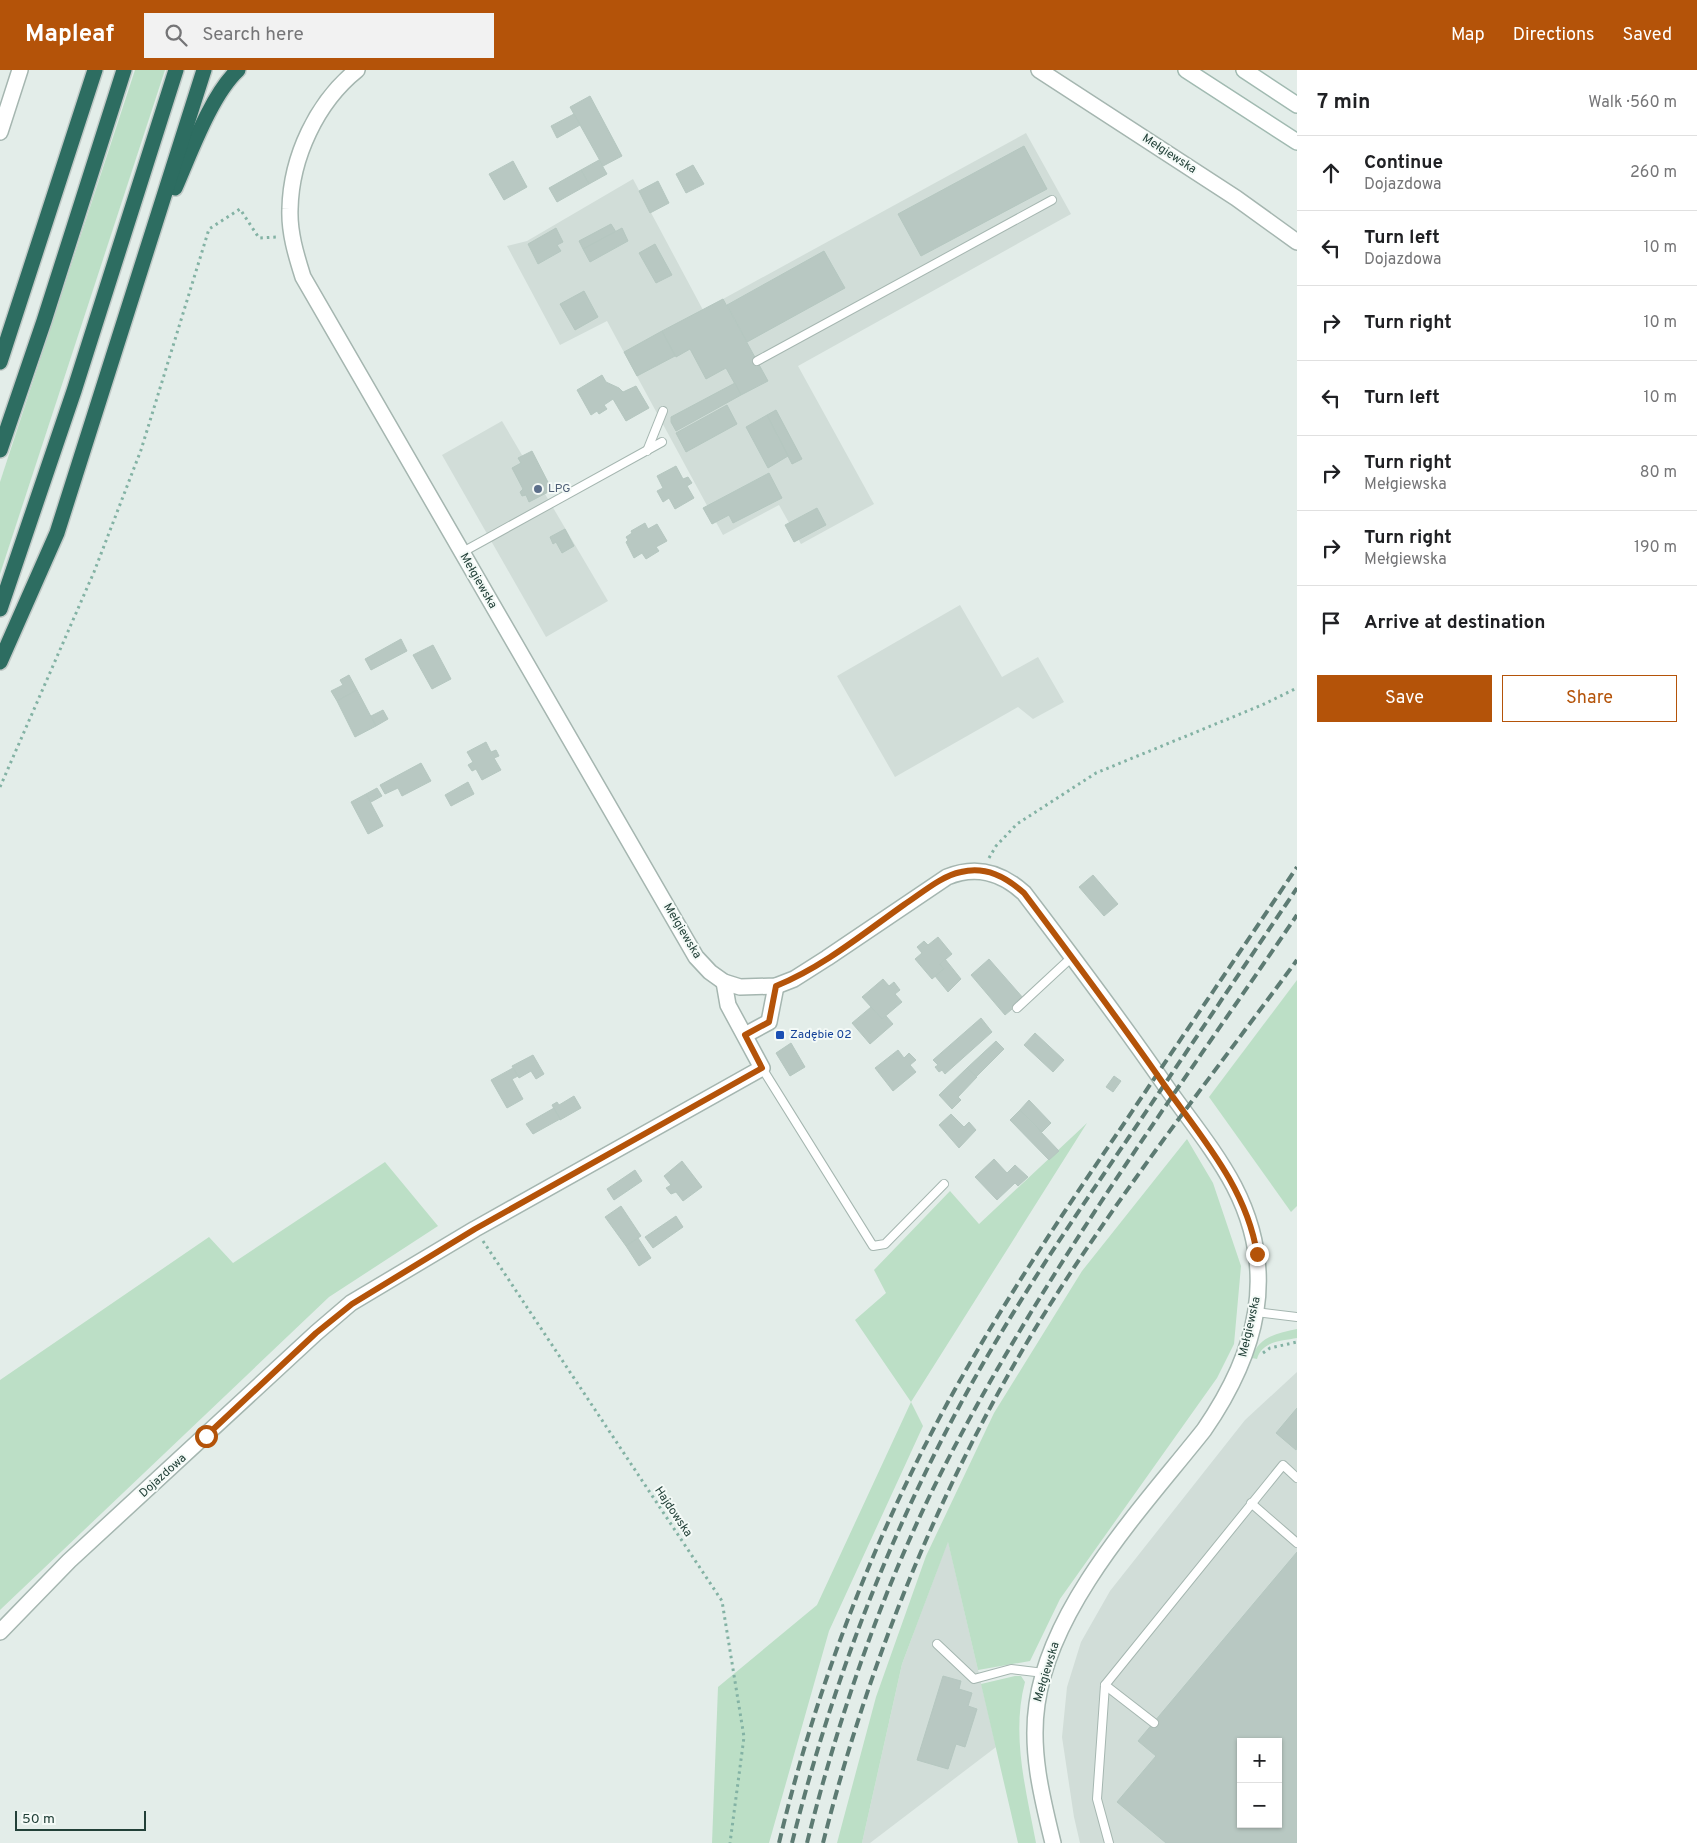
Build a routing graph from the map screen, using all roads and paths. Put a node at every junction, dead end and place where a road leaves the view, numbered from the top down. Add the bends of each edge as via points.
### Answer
1 (20, 70) edge
2 (95, 70) edge
3 (124, 70) edge
4 (176, 70) edge
5 (204, 70) edge
6 (238, 70) edge
7 (357, 70) edge
8 (1039, 70) edge
9 (1186, 70) edge
10 (1244, 70) edge
11 (1297, 105) edge
12 (0, 132) edge
13 (1297, 142) edge
14 (1052, 200) dead end
15 (292, 236) junction
16 (1297, 242) edge
17 (143, 263) junction
18 (757, 361) dead end
19 (0, 362) edge
20 (663, 411) dead end
21 (662, 442) dead end
22 (0, 450) edge
23 (648, 450) junction
24 (461, 553) junction
25 (0, 609) edge
26 (0, 662) edge
27 (1297, 688) edge
28 (0, 787) edge
29 (985, 871) junction
30 (1072, 957) junction
31 (724, 982) junction
32 (776, 986) junction
33 (1017, 1008) dead end
34 (745, 1035) junction
35 (762, 1068) junction
36 (944, 1184) dead end
37 (475, 1229) junction
38 (1256, 1312) junction
39 (1297, 1317) edge
40 (1297, 1342) edge
41 (1261, 1358) dead end
42 (1297, 1478) edge
43 (1251, 1504) junction
44 (1297, 1543) edge
45 (0, 1632) edge
46 (937, 1644) dead end
47 (1044, 1673) junction
48 (1105, 1685) junction
49 (1154, 1723) dead end
50 (730, 1843) edge
51 (1053, 1843) edge
52 (1109, 1843) edge

1 - 12 street
2 - 19 highway
3 - 22 highway
4 - 25 highway via 71,400
5 - 17 highway
6 - 17 highway via 206,120
7 - 15 street, Mełgiewska via 324,105 298,159 290,209
8 - 16 street, Mełgiewska via 1236,198
9 - 13 street
10 - 11 street
14 - 18 lane
15 - 24 street, Mełgiewska via 303,276 317,304
15 - 28 path via 259,238 240,209 209,229 141,450 94,572
17 - 26 highway via 58,533
20 - 23 lane
21 - 23 lane
23 - 24 lane
24 - 31 street, Mełgiewska via 696,957
27 - 29 path via 1096,773 1017,824 996,846
29 - 30 street, Mełgiewska via 1011,881 1024,893
29 - 32 street, Mełgiewska via 960,872 947,877 827,958 794,979
30 - 33 lane
30 - 38 street, Mełgiewska via 1185,1112 1233,1184 1255,1240 1259,1272
31 - 32 street, Mełgiewska via 740,987
31 - 34 street via 728,1004
32 - 34 street via 769,1022
34 - 35 street
35 - 36 lane via 873,1246 885,1244
35 - 37 street, Dojazdowa
37 - 45 street, Dojazdowa via 352,1304 316,1333 69,1561
37 - 50 path, Hajdowska via 722,1601 744,1737
38 - 39 lane
38 - 47 street, Mełgiewska via 1244,1358 1221,1406 1089,1580 1064,1622
40 - 41 path via 1270,1348
42 - 43 lane via 1283,1466
43 - 44 lane
43 - 48 lane
46 - 47 lane via 974,1679 1011,1669
47 - 51 street, Mełgiewska via 1037,1704 1035,1744
48 - 49 lane
48 - 52 lane via 1098,1800

